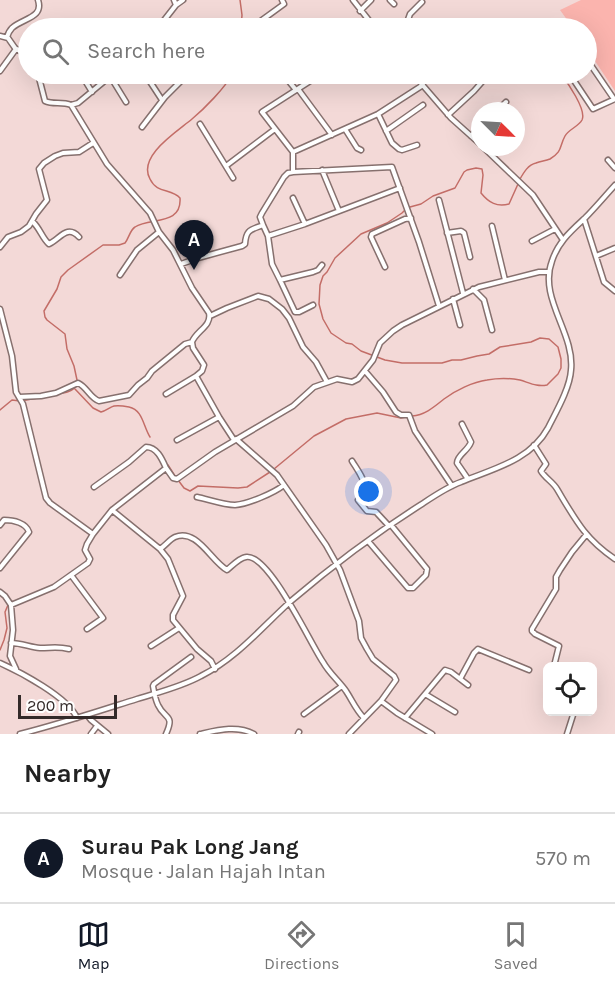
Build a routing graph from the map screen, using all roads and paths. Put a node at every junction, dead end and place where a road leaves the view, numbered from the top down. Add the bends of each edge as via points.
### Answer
1 (38, 0) edge
2 (174, 0) edge
3 (183, 0) edge
4 (282, 0) edge
5 (353, 0) edge
6 (371, 0) edge
7 (422, 2) dead end
8 (176, 5) junction
9 (360, 11) junction
10 (28, 18) edge
11 (166, 18) edge
12 (265, 18) edge
13 (366, 18) edge
14 (409, 18) edge
15 (18, 24) edge
16 (0, 36) edge
17 (7, 37) junction
18 (16, 49) joint
19 (0, 71) edge
20 (597, 74) edge
21 (41, 84) edge
22 (87, 84) edge
23 (101, 84) edge
24 (117, 84) edge
25 (152, 84) edge
26 (178, 84) edge
27 (292, 84) edge
28 (306, 84) edge
29 (480, 84) edge
30 (576, 84) edge
31 (423, 85) joint
32 (297, 90) junction
33 (92, 92) junction
34 (615, 99) edge
35 (162, 100) junction
36 (126, 102) dead end
37 (78, 103) junction
38 (71, 105) junction
39 (423, 105) dead end
40 (75, 112) junction
41 (378, 114) junction
42 (448, 115) junction
43 (200, 124) dead end
44 (142, 127) dead end
45 (275, 129) junction
46 (345, 129) junction
47 (386, 131) junction
48 (332, 135) junction
49 (471, 136) edge
50 (93, 143) junction
51 (417, 146) dead end
52 (362, 150) dead end
53 (293, 152) junction
54 (492, 156) edge
55 (608, 160) dead end
56 (226, 166) junction
57 (615, 168) edge
58 (322, 170) junction
59 (293, 172) junction
60 (233, 178) dead end
61 (615, 185) edge
62 (400, 188) junction
63 (292, 198) dead end
64 (439, 200) dead end
65 (339, 211) junction
66 (411, 218) junction
67 (584, 219) junction
68 (32, 221) junction
69 (305, 224) junction
70 (263, 225) junction
71 (492, 226) dead end
72 (555, 229) junction
73 (159, 232) junction
74 (447, 233) junction
75 (268, 236) junction
76 (79, 237) dead end
77 (563, 240) junction
78 (531, 241) dead end
79 (0, 247) edge
80 (615, 248) edge
81 (596, 256) junction
82 (470, 257) dead end
83 (181, 264) junction
84 (322, 265) dead end
85 (385, 267) dead end
86 (548, 272) junction
87 (120, 275) dead end
88 (280, 280) junction
89 (505, 280) junction
90 (473, 289) junction
91 (615, 291) edge
92 (463, 293) junction
93 (453, 299) junction
94 (313, 305) dead end
95 (439, 306) junction
96 (0, 309) edge
97 (210, 316) junction
98 (460, 325) dead end
99 (492, 330) dead end
100 (192, 342) junction
101 (365, 371) junction
102 (195, 376) junction
103 (327, 382) junction
104 (166, 394) dead end
105 (21, 400) junction
106 (219, 417) junction
107 (462, 424) dead end
108 (177, 440) dead end
109 (235, 440) junction
110 (534, 445) junction
111 (352, 461) dead end
112 (166, 468) junction
113 (468, 479) junction
114 (284, 485) junction
115 (452, 486) junction
116 (94, 487) dead end
117 (197, 497) dead end
118 (112, 510) junction
119 (0, 525) edge
120 (390, 526) junction
121 (93, 534) junction
122 (586, 535) junction
123 (369, 541) junction
124 (160, 549) junction
125 (615, 559) edge
126 (337, 563) junction
127 (0, 568) edge
128 (71, 575) junction
129 (0, 592) edge
130 (290, 603) junction
131 (11, 605) junction
132 (179, 628) junction
133 (87, 629) dead end
134 (11, 643) junction
135 (151, 646) dead end
136 (69, 649) dead end
137 (191, 657) dead end
138 (555, 662) edge
139 (0, 663) edge
140 (215, 669) junction
141 (529, 670) dead end
142 (18, 671) junction
143 (460, 679) junction
144 (468, 685) dead end
145 (342, 686) junction
146 (154, 694) junction
147 (425, 694) junction
148 (381, 701) junction
149 (455, 712) dead end
150 (304, 714) dead end
151 (87, 715) junction
152 (572, 716) edge
153 (77, 718) junction
154 (364, 718) junction
155 (405, 718) junction
156 (97, 726) junction
157 (20, 734) edge
158 (91, 734) edge
159 (108, 734) edge
160 (166, 734) edge
161 (200, 734) edge
162 (254, 734) edge
163 (349, 734) edge
164 (430, 734) edge
165 (567, 734) edge

1 - 10 street via 38,12
2 - 8 street
3 - 8 street
4 - 12 street via 284,4
5 - 9 street
6 - 9 street
7 - 14 street
8 - 11 street
9 - 13 street
15 - 17 street
16 - 17 street
17 - 18 street
18 - 19 street
20 - 34 street
21 - 38 street via 45,101
22 - 33 street
23 - 33 street
24 - 36 street
25 - 35 street
26 - 35 street
27 - 32 street
28 - 32 street
29 - 42 street
30 - 34 street via 593,109
31 - 41 street
31 - 42 street
32 - 45 street via 262,112
32 - 48 street
33 - 37 street
35 - 44 street
37 - 38 street
37 - 40 street
38 - 40 street
39 - 47 street
40 - 50 street
41 - 46 street
41 - 47 street
42 - 49 street
43 - 56 street
45 - 53 street
45 - 56 street
46 - 48 street
46 - 52 street
47 - 51 street via 399,149
48 - 53 street
50 - 68 street via 80,152 55,156 41,166 48,200
50 - 73 street via 146,207
53 - 59 street
54 - 72 street via 533,195
55 - 57 street
56 - 60 street
58 - 59 street
58 - 62 street via 392,166
58 - 65 street
59 - 70 street via 286,175 262,213
61 - 67 street
62 - 65 street
62 - 66 street
63 - 69 street
64 - 74 street
65 - 69 street
66 - 85 street via 372,234
66 - 95 street
67 - 77 street
67 - 81 street
68 - 76 street via 49,244 65,232 74,232
68 - 79 street
69 - 75 street
70 - 75 street
70 - 83 street via 247,232 241,247
71 - 89 street
72 - 77 street
72 - 78 street
73 - 83 street
73 - 87 street via 137,250
74 - 82 street via 464,233
74 - 92 street
75 - 88 street via 272,264
77 - 86 street
80 - 81 street
81 - 91 street via 604,282
83 - 97 street
84 - 88 street via 313,272
86 - 89 street
86 - 110 street via 569,348 571,371 551,422
88 - 94 street via 295,312
89 - 90 street
90 - 92 street
90 - 99 street via 484,300
92 - 93 street
93 - 95 street
93 - 98 street
95 - 101 street via 393,331 380,343
96 - 105 street via 16,392
97 - 100 street
97 - 103 street via 258,296 269,299 289,318
100 - 102 street via 204,365
100 - 105 street via 152,371 127,396 99,401 78,383 62,391
101 - 103 street via 354,381
101 - 115 street via 396,412 409,415
102 - 104 street
102 - 106 street
103 - 109 street
105 - 121 street via 47,500
106 - 108 street
106 - 109 street
107 - 113 street via 471,442 457,464
109 - 112 street via 177,478
109 - 114 street via 270,468
110 - 113 street via 509,463
110 - 122 street via 546,464 541,471
111 - 120 street via 364,485 358,500
112 - 116 street via 155,449 146,447
112 - 118 street
113 - 115 street
114 - 117 street via 236,505
114 - 126 street
115 - 120 street
118 - 121 street
118 - 124 street
119 - 127 street via 4,520 12,521 24,524 29,532
120 - 123 street
120 - 123 street via 427,569 413,588 402,582
121 - 128 street via 85,548 89,561
122 - 125 street
122 - 138 street via 560,570 556,589 532,629 559,646
123 - 126 street
124 - 130 street via 173,538 185,536 200,544 227,570 249,557 266,570
124 - 132 street via 183,596 172,617
126 - 130 street
126 - 148 street via 364,644 395,678
128 - 131 street via 52,588
128 - 133 street via 103,618
129 - 131 street
130 - 140 street
130 - 145 street via 322,662
131 - 134 street
132 - 135 street
132 - 140 street
134 - 136 street
134 - 142 street via 10,658
137 - 146 street via 154,684
139 - 142 street
140 - 146 street
141 - 143 street via 478,649
142 - 153 street via 62,700
143 - 144 street
143 - 147 street via 445,670
145 - 150 street
145 - 154 street
146 - 151 street
146 - 160 street via 170,721
147 - 149 street
147 - 155 street
148 - 154 street
148 - 155 street
151 - 153 street
151 - 156 street
152 - 165 street
153 - 157 street
154 - 163 street
155 - 164 street
156 - 158 street
156 - 159 street
161 - 162 street via 237,729

